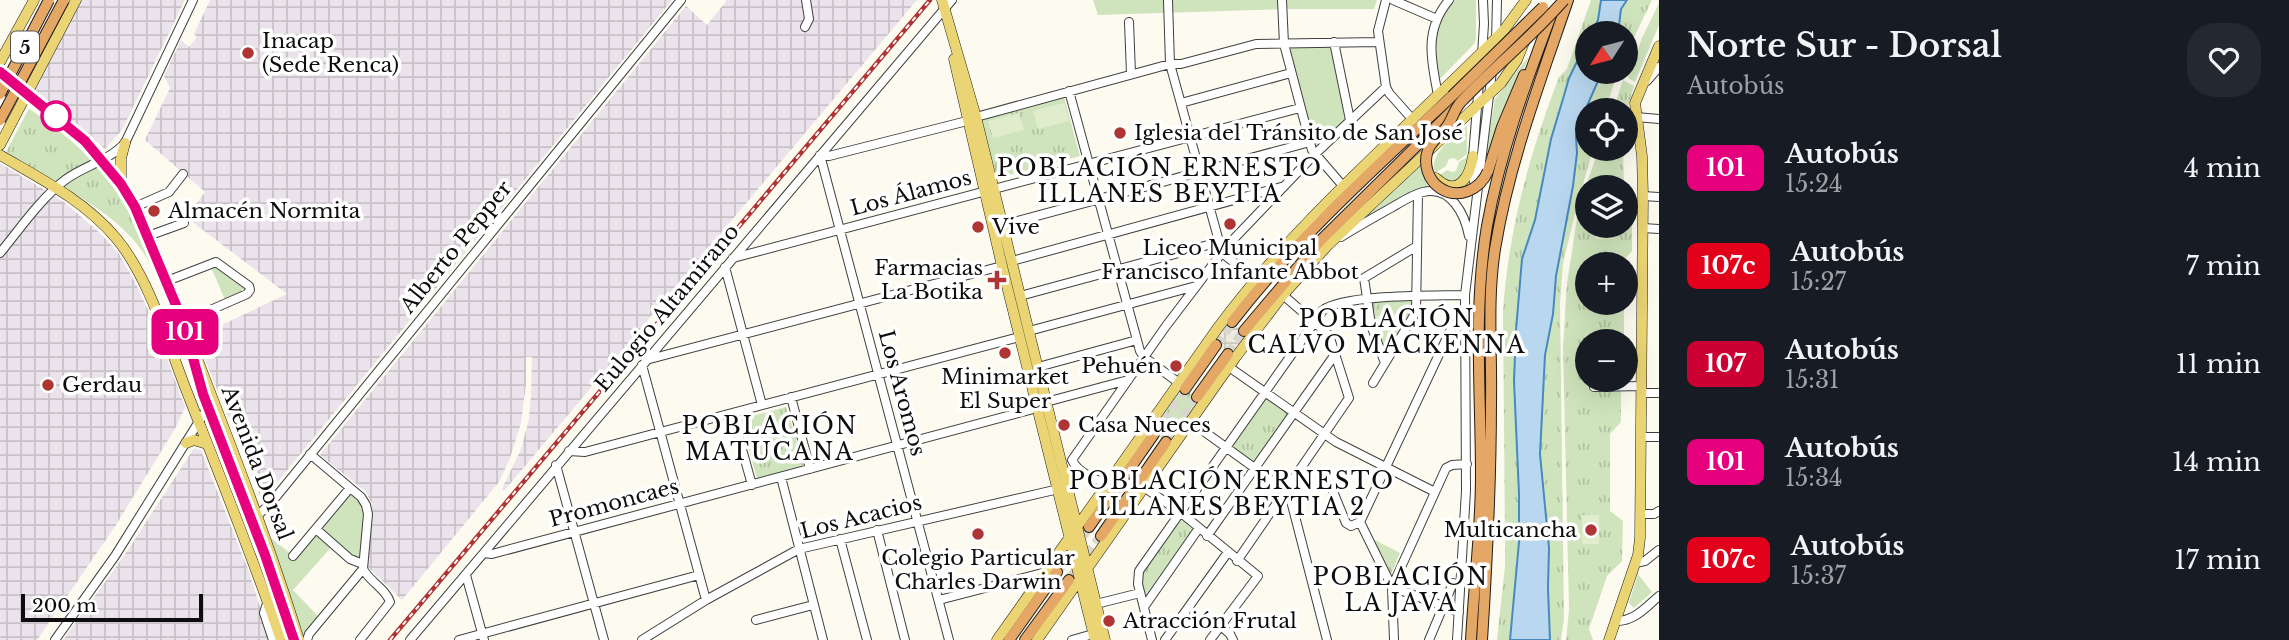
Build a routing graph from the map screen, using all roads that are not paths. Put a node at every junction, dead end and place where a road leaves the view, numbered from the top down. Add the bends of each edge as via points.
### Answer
1 (34, 0) edge
2 (49, 0) edge
3 (64, 0) edge
4 (76, 0) edge
5 (193, 0) edge
6 (681, 0) edge
7 (806, 0) edge
8 (952, 0) edge
9 (1168, 0) edge
10 (1282, 0) edge
11 (1386, 0) edge
12 (1394, 0) edge
13 (1449, 0) edge
14 (1483, 0) edge
15 (1497, 0) edge
16 (1526, 0) edge
17 (1539, 0) edge
18 (1549, 0) edge
19 (1557, 0) edge
20 (1566, 0) edge
21 (944, 5) edge
22 (1437, 19) junction
23 (1129, 22) dead end
24 (21, 25) junction
25 (805, 27) dead end
26 (1496, 38) junction
27 (54, 42) junction
28 (1334, 42) junction
29 (1379, 42) junction
30 (1542, 42) junction
31 (1284, 44) junction
32 (1659, 46) edge
33 (1482, 51) junction
34 (0, 62) edge
35 (1170, 64) junction
36 (1659, 67) edge
37 (0, 72) edge
38 (1291, 73) junction
39 (1131, 74) junction
40 (1386, 87) junction
41 (1638, 91) junction
42 (1069, 92) junction
43 (0, 93) edge
44 (28, 93) junction
45 (1490, 94) junction
46 (1438, 95) junction
47 (1636, 98) edge
48 (1456, 100) junction
49 (1181, 103) junction
50 (1476, 107) junction
51 (1300, 108) junction
52 (1638, 117) edge
53 (972, 119) junction
54 (1659, 119) edge
55 (0, 120) edge
56 (1350, 120) junction
57 (1413, 120) junction
58 (1638, 130) edge
59 (1190, 136) junction
60 (1310, 142) junction
61 (125, 143) junction
62 (1438, 143) junction
63 (0, 145) edge
64 (0, 155) edge
65 (820, 155) junction
66 (1314, 155) junction
67 (1473, 156) junction
68 (102, 159) junction
69 (1088, 163) junction
70 (1199, 172) junction
71 (183, 174) dead end
72 (121, 184) junction
73 (1284, 186) junction
74 (1343, 186) junction
75 (55, 187) junction
76 (989, 191) junction
77 (1418, 194) junction
78 (1643, 197) junction
79 (1659, 197) edge
80 (1098, 199) junction
81 (135, 207) junction
82 (1209, 207) junction
83 (184, 223) dead end
84 (1003, 225) junction
85 (1474, 225) junction
86 (1643, 228) junction
87 (1659, 229) edge
88 (840, 230) junction
89 (1108, 234) junction
90 (148, 236) junction
91 (1219, 242) junction
92 (1328, 245) junction
93 (1417, 246) junction
94 (1471, 246) junction
95 (1223, 251) junction
96 (0, 253) edge
97 (733, 258) junction
98 (1007, 263) junction
99 (725, 267) junction
100 (1117, 270) junction
101 (1255, 279) junction
102 (167, 281) junction
103 (1196, 286) junction
104 (1283, 295) junction
105 (1465, 295) junction
106 (1020, 296) junction
107 (1417, 297) junction
108 (1367, 299) junction
109 (860, 303) junction
110 (1127, 305) junction
111 (1464, 317) junction
112 (1314, 321) junction
113 (183, 322) junction
114 (1232, 322) tunnel mouth
115 (1244, 331) tunnel mouth
116 (743, 334) junction
117 (1024, 334) junction
118 (1137, 340) junction
119 (1216, 345) tunnel mouth
120 (1336, 352) junction
121 (1228, 354) tunnel mouth
122 (1144, 357) junction
123 (644, 363) junction
124 (1384, 363) junction
125 (1038, 367) junction
126 (1229, 367) junction
127 (879, 374) junction
128 (1128, 380) junction
129 (1373, 383) dead end
130 (1182, 386) junction
131 (1638, 389) edge
132 (1641, 389) junction
133 (1264, 392) junction
134 (1659, 393) edge
135 (791, 397) junction
136 (1197, 397) tunnel mouth
137 (213, 399) junction
138 (762, 405) junction
139 (1042, 405) junction
140 (732, 413) junction
141 (1294, 413) junction
142 (199, 422) junction
143 (1191, 422) junction
144 (660, 432) junction
145 (1154, 434) tunnel mouth
146 (1325, 435) junction
147 (1641, 437) junction
148 (1659, 437) edge
149 (1166, 442) tunnel mouth
150 (186, 443) junction
151 (208, 444) junction
152 (898, 445) junction
153 (1226, 447) junction
154 (569, 451) junction
155 (310, 454) junction
156 (1466, 464) junction
157 (556, 465) junction
158 (1255, 468) junction
159 (810, 469) junction
160 (1385, 469) junction
161 (781, 477) junction
162 (1109, 482) junction
163 (752, 485) junction
164 (350, 488) junction
165 (1062, 488) junction
166 (1145, 488) junction
167 (1332, 489) dead end
168 (1286, 490) junction
169 (1435, 492) junction
170 (679, 504) junction
171 (1070, 504) junction
172 (1091, 507) junction
173 (1180, 512) junction
174 (1659, 512) edge
175 (1641, 514) junction
176 (258, 515) junction
177 (918, 521) junction
178 (1360, 522) junction
179 (1077, 527) junction
180 (1089, 527) tunnel mouth
181 (1199, 528) junction
182 (316, 529) junction
183 (877, 530) junction
184 (575, 532) junction
185 (1101, 536) tunnel mouth
186 (1208, 536) junction
187 (1069, 538) junction
188 (840, 539) junction
189 (799, 549) junction
190 (1659, 550) edge
191 (1228, 552) junction
192 (484, 553) junction
193 (293, 556) dead end
194 (1237, 561) junction
195 (1635, 563) junction
196 (363, 567) junction
197 (1088, 570) junction
198 (1051, 572) junction
199 (466, 575) junction
200 (699, 575) junction
201 (1075, 580) junction
202 (1453, 583) dead end
203 (1392, 587) junction
204 (1140, 593) junction
205 (1659, 596) edge
206 (268, 600) junction
207 (706, 600) junction
208 (939, 600) junction
209 (594, 604) junction
210 (1097, 604) junction
211 (813, 605) junction
212 (1443, 606) junction
213 (1144, 607) junction
214 (1460, 612) junction
215 (756, 620) dead end
216 (1615, 621) junction
217 (1047, 626) junction
218 (1221, 626) junction
219 (483, 637) edge
220 (1094, 637) edge
221 (1051, 639) edge
222 (55, 640) edge
223 (273, 640) edge
224 (281, 640) edge
225 (299, 640) edge
226 (307, 640) edge
227 (359, 640) edge
228 (410, 640) edge
229 (459, 640) edge
230 (604, 640) edge
231 (642, 640) edge
232 (822, 640) edge
233 (867, 640) edge
234 (905, 640) edge
235 (949, 640) edge
236 (997, 640) edge
237 (1009, 640) edge
238 (1025, 640) edge
239 (1037, 640) edge
240 (1072, 640) edge
241 (1105, 640) edge
242 (1152, 640) edge
243 (1165, 640) edge
244 (1210, 640) edge
245 (1233, 640) edge
246 (1327, 640) edge
247 (1394, 640) edge
248 (1429, 640) edge
249 (1457, 640) edge
250 (1471, 640) edge
251 (1482, 640) edge
252 (1609, 640) edge

1 - 24 main road
2 - 43 highway, 5, bridge
3 - 55 highway, 5, bridge
4 - 27 main road
5 - 61 street
6 - 155 street, Alberto Pepper
7 - 25 street via 809,19
8 - 21 street, Eulogio Altamirano
9 - 35 street
10 - 31 street
11 - 29 street
12 - 22 street
13 - 22 street
14 - 33 street
15 - 26 street
16 - 26 main road
17 - 45 main road via 1517,60
18 - 48 highway, bridge
19 - 30 highway
20 - 48 highway, bridge via 1513,53
20 - 251 highway via 1512,170 1494,257
21 - 53 main road
21 - 65 street, Eulogio Altamirano
22 - 46 street via 1430,51
23 - 39 street
24 - 27 main road via 40,23 49,29
24 - 34 main road
26 - 33 main road
26 - 45 street
27 - 44 main road
28 - 29 street
28 - 31 street
28 - 56 street
29 - 40 street
30 - 48 highway, bridge via 1511,103 1480,185 1450,193 1433,182 1426,158 1447,126
30 - 250 highway via 1505,151 1483,254 1481,479
31 - 35 street via 1256,44
31 - 38 street
32 - 41 main road
33 - 46 main road
33 - 50 street
35 - 39 street
35 - 49 street
36 - 41 street
37 - 44 main road, Avenida Dorsal
38 - 49 street
38 - 51 street
39 - 42 street
40 - 56 street
40 - 57 street
41 - 47 main road
42 - 53 street
42 - 69 street
44 - 63 main road
44 - 68 main road, Avenida Dorsal
45 - 50 main road
45 - 85 street
46 - 57 main road
48 - 114 highway via 1311,229
48 - 115 highway via 1320,241
49 - 59 street
50 - 62 main road
50 - 67 street
51 - 59 street, Los Álamos
51 - 60 street
52 - 54 street
53 - 65 street
53 - 76 main road
56 - 66 street
57 - 74 main road
58 - 78 main road
59 - 69 street, Los Álamos
59 - 70 street
60 - 66 street
60 - 70 street
61 - 68 street
61 - 72 main road
62 - 67 main road via 1431,167 1434,177 1445,185 1457,185 1466,178
62 - 92 main road
64 - 75 main road, Avenida Dorsal
65 - 88 street, Los Aromos
65 - 97 street, Eulogio Altamirano
66 - 73 street
66 - 74 street
67 - 85 street
68 - 72 main road, Avenida Dorsal
68 - 75 street
69 - 76 street, Los Álamos
69 - 80 street
70 - 80 street
70 - 82 street
71 - 81 street via 169,192
72 - 81 main road, Avenida Dorsal
73 - 82 street
73 - 95 street
74 - 101 main road
75 - 96 street
75 - 142 main road, Avenida Dorsal via 105,226 131,257
76 - 84 main road
76 - 88 street, Los Álamos
76 - 98 main road
77 - 92 street
77 - 93 street
77 - 94 street via 1436,192 1455,203 1465,218
78 - 79 street
78 - 86 main road
80 - 84 street
80 - 89 street
81 - 90 main road, Avenida Dorsal
82 - 89 street
82 - 91 street
83 - 90 street
84 - 98 main road
85 - 94 street
86 - 87 street
86 - 132 main road
88 - 97 street, Los Álamos
88 - 109 street, Los Aromos
89 - 98 street
89 - 100 street
90 - 102 main road, Avenida Dorsal
91 - 95 street
91 - 100 street
92 - 104 main road
93 - 107 street
93 - 108 street via 1365,276
94 - 105 street
95 - 101 street
95 - 103 street
97 - 99 street, Eulogio Altamirano
98 - 106 main road
98 - 109 street
98 - 117 main road
99 - 116 street
99 - 123 street, Eulogio Altamirano
100 - 106 street
100 - 110 street
101 - 130 main road
102 - 113 main road, Avenida Dorsal
102 - 113 street via 215,262 249,286 247,294
103 - 110 street
103 - 122 street
104 - 112 street
104 - 126 main road
105 - 107 street
105 - 111 street
106 - 117 main road
107 - 108 street
107 - 124 street via 1415,318
108 - 112 street via 1329,306
108 - 124 street
109 - 116 street
109 - 127 street, Los Aromos
110 - 117 street
110 - 118 street
111 - 156 street
111 - 160 street via 1451,329
112 - 120 street via 1329,335
112 - 133 street
113 - 137 main road, Avenida Dorsal
116 - 123 street
116 - 138 street
117 - 125 main road
117 - 127 street
117 - 139 main road
118 - 122 street
118 - 125 street
119 - 130 highway
120 - 141 street
120 - 146 street via 1349,398
121 - 136 highway
122 - 128 street
122 - 130 street
123 - 144 street
123 - 154 street, Eulogio Altamirano
124 - 129 street
125 - 139 main road
126 - 133 street
126 - 143 main road
127 - 135 street
127 - 152 street, Los Aromos
128 - 139 street, Promoncaes
128 - 162 street via 1072,462 1096,480
130 - 162 main road
131 - 132 street
132 - 134 street
132 - 147 main road
133 - 141 street
133 - 153 street
135 - 138 street
135 - 159 street
137 - 142 street
137 - 176 main road, Avenida Dorsal
138 - 140 street
139 - 152 street, Promoncaes
139 - 165 main road
140 - 144 street
140 - 163 street
141 - 146 street
141 - 158 street
142 - 150 street
142 - 151 main road, Avenida Dorsal
143 - 153 street
143 - 166 main road
144 - 154 street via 582,452
144 - 170 street
145 - 180 highway
146 - 160 street
146 - 168 street
147 - 148 street
147 - 175 main road
149 - 185 highway
150 - 151 main road
150 - 222 street
151 - 206 main road, Avenida Dorsal
152 - 159 street, Promoncaes
152 - 177 street, Los Aromos
153 - 158 street
153 - 173 street
154 - 157 street, Eulogio Altamirano
155 - 164 street
155 - 176 street, Alberto Pepper
156 - 169 street via 1448,467
156 - 214 street
157 - 184 street
157 - 192 street, Eulogio Altamirano
158 - 168 street
158 - 186 street
159 - 161 street, Promoncaes
160 - 169 street
160 - 178 street
161 - 163 street, Promoncaes
161 - 189 street
162 - 172 main road
163 - 170 street, Promoncaes
164 - 182 street
164 - 196 street via 367,508
165 - 171 main road
165 - 177 street, Los Acacios
165 - 187 main road
166 - 173 street
166 - 197 main road
167 - 178 street via 1348,526
168 - 194 street
168 - 246 street
169 - 203 street
170 - 184 street, Promoncaes
170 - 200 street
171 - 172 main road via 1080,509
171 - 179 main road
172 - 179 main road
173 - 181 street
173 - 204 street via 1139,571
174 - 175 street
175 - 195 main road
176 - 225 main road, Avenida Dorsal
177 - 183 street, Los Acacios
177 - 208 street, Los Aromos
178 - 203 street
179 - 187 main road
179 - 197 main road
181 - 186 street
181 - 213 street
182 - 193 street
182 - 196 street
183 - 188 street, Los Acacios
183 - 234 street
184 - 192 street, Promoncaes
184 - 209 street
186 - 191 street
187 - 198 main road
187 - 201 main road
188 - 189 street, Los Acacios
188 - 233 street
189 - 207 street, Los Acacios
189 - 211 street
190 - 195 street
191 - 194 street
191 - 243 street
192 - 199 street, Eulogio Altamirano
194 - 218 street via 1258,576
195 - 216 main road
196 - 226 street
196 - 227 street via 390,600
197 - 201 main road
197 - 210 main road
198 - 208 street
198 - 236 main road
198 - 237 highway
199 - 219 street
199 - 228 street, Eulogio Altamirano
200 - 207 street
200 - 209 street
201 - 217 main road
201 - 220 main road
201 - 238 highway
202 - 212 street
203 - 212 street
203 - 247 street
204 - 210 street
204 - 213 street
205 - 216 street via 1626,621
206 - 223 street via 264,613
206 - 224 main road, Avenida Dorsal
207 - 231 street, Los Acacios
208 - 235 street, Los Aromos
209 - 219 street
209 - 230 street
210 - 241 main road
211 - 215 street
211 - 232 street
212 - 214 street
212 - 248 street
213 - 242 street
214 - 249 street
216 - 252 main road
217 - 221 main road
217 - 239 main road
218 - 244 street
218 - 245 street
219 - 229 street
220 - 240 street

